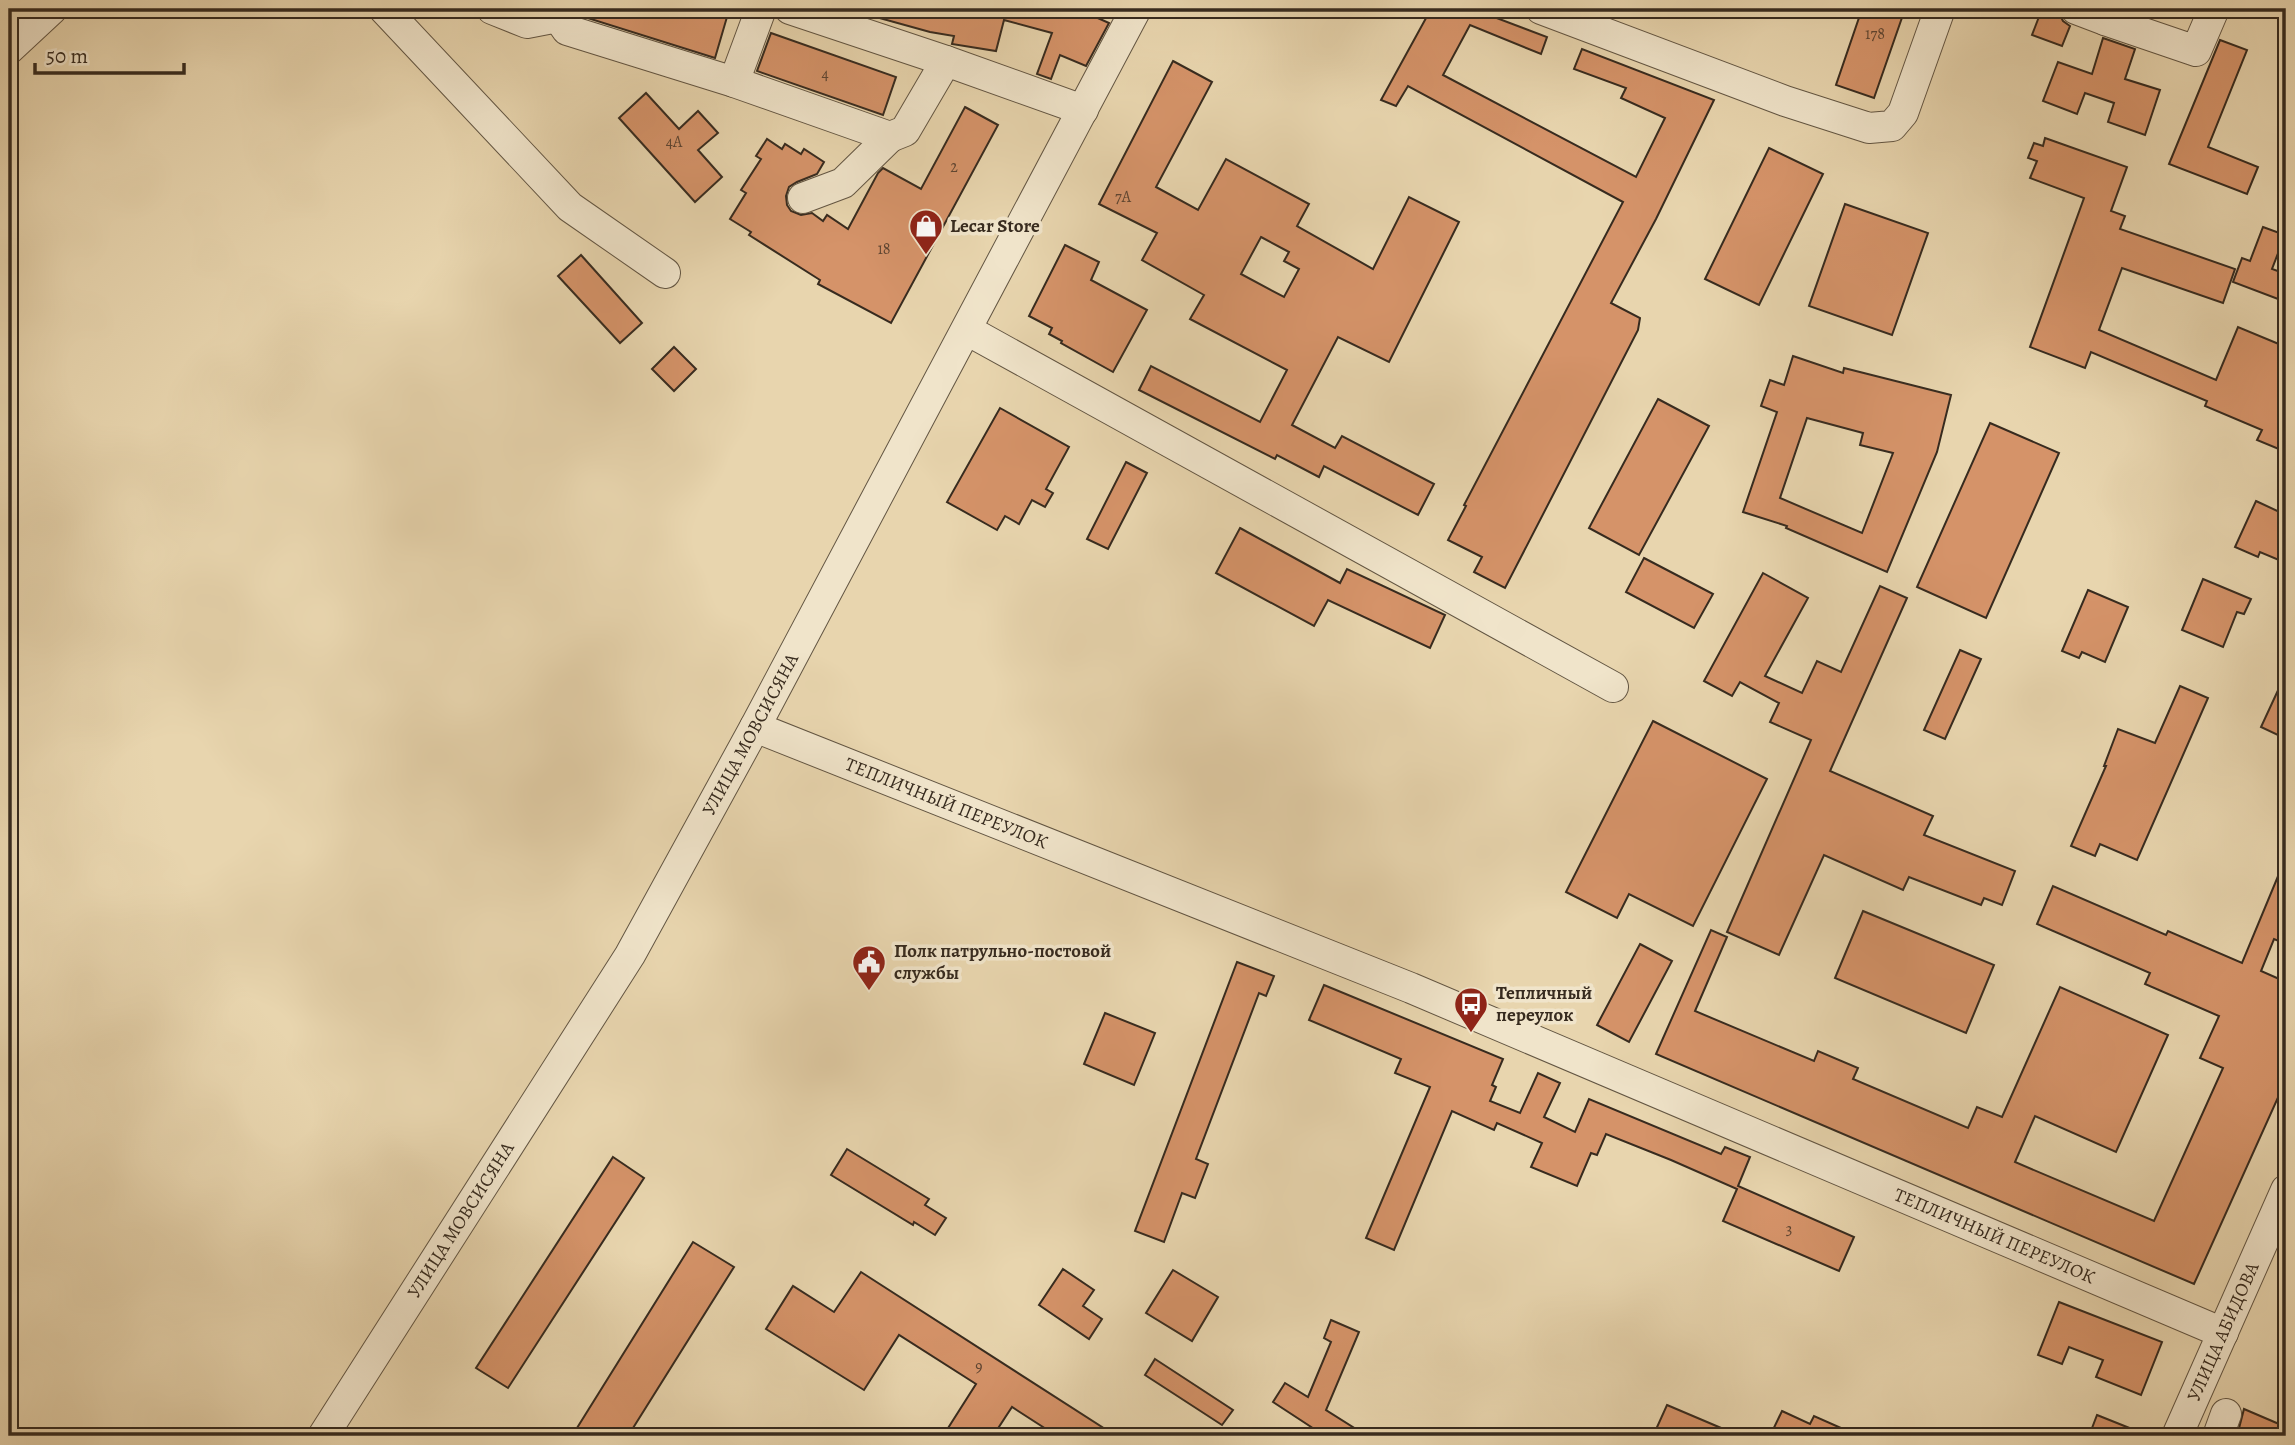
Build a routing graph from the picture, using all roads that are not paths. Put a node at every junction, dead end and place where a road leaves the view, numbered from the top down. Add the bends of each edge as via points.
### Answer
1 (52, 9) edge
2 (384, 9) edge
3 (492, 9) edge
4 (761, 9) edge
5 (789, 9) edge
6 (1136, 9) edge
7 (1541, 9) edge
8 (1940, 9) edge
9 (2076, 9) edge
10 (2214, 9) edge
11 (558, 13) edge
12 (2107, 14) edge
13 (9, 49) edge
14 (946, 61) junction
15 (734, 82) junction
16 (1083, 110) junction
17 (890, 137) junction
18 (803, 198) dead end
19 (665, 273) dead end
20 (967, 330) junction
21 (1613, 687) dead end
22 (755, 727) junction
23 (2286, 1190) edge
24 (2223, 1333) junction
25 (323, 1436) edge
26 (2177, 1436) edge

1 - 13 street
2 - 19 street via 570,207
3 - 11 street via 527,23
4 - 15 street
5 - 14 street
6 - 16 street, УЛИЦА МОВСИСЯНА
7 - 8 street via 1869,128 1892,127 1903,113
9 - 12 street
10 - 12 street via 2196,51
11 - 15 street via 567,30
14 - 16 street
14 - 17 street via 905,131
15 - 17 street
16 - 20 street, УЛИЦА МОВСИСЯНА
17 - 18 street via 843,183
20 - 21 street
20 - 22 street, УЛИЦА МОВСИСЯНА
22 - 24 street, ТЕПЛИЧНЫЙ ПЕРЕУЛОК via 1411,988
22 - 25 street, УЛИЦА МОВСИСЯНА via 629,954
23 - 24 street, УЛИЦА АБИДОВА
24 - 26 street, УЛИЦА АБИДОВА

